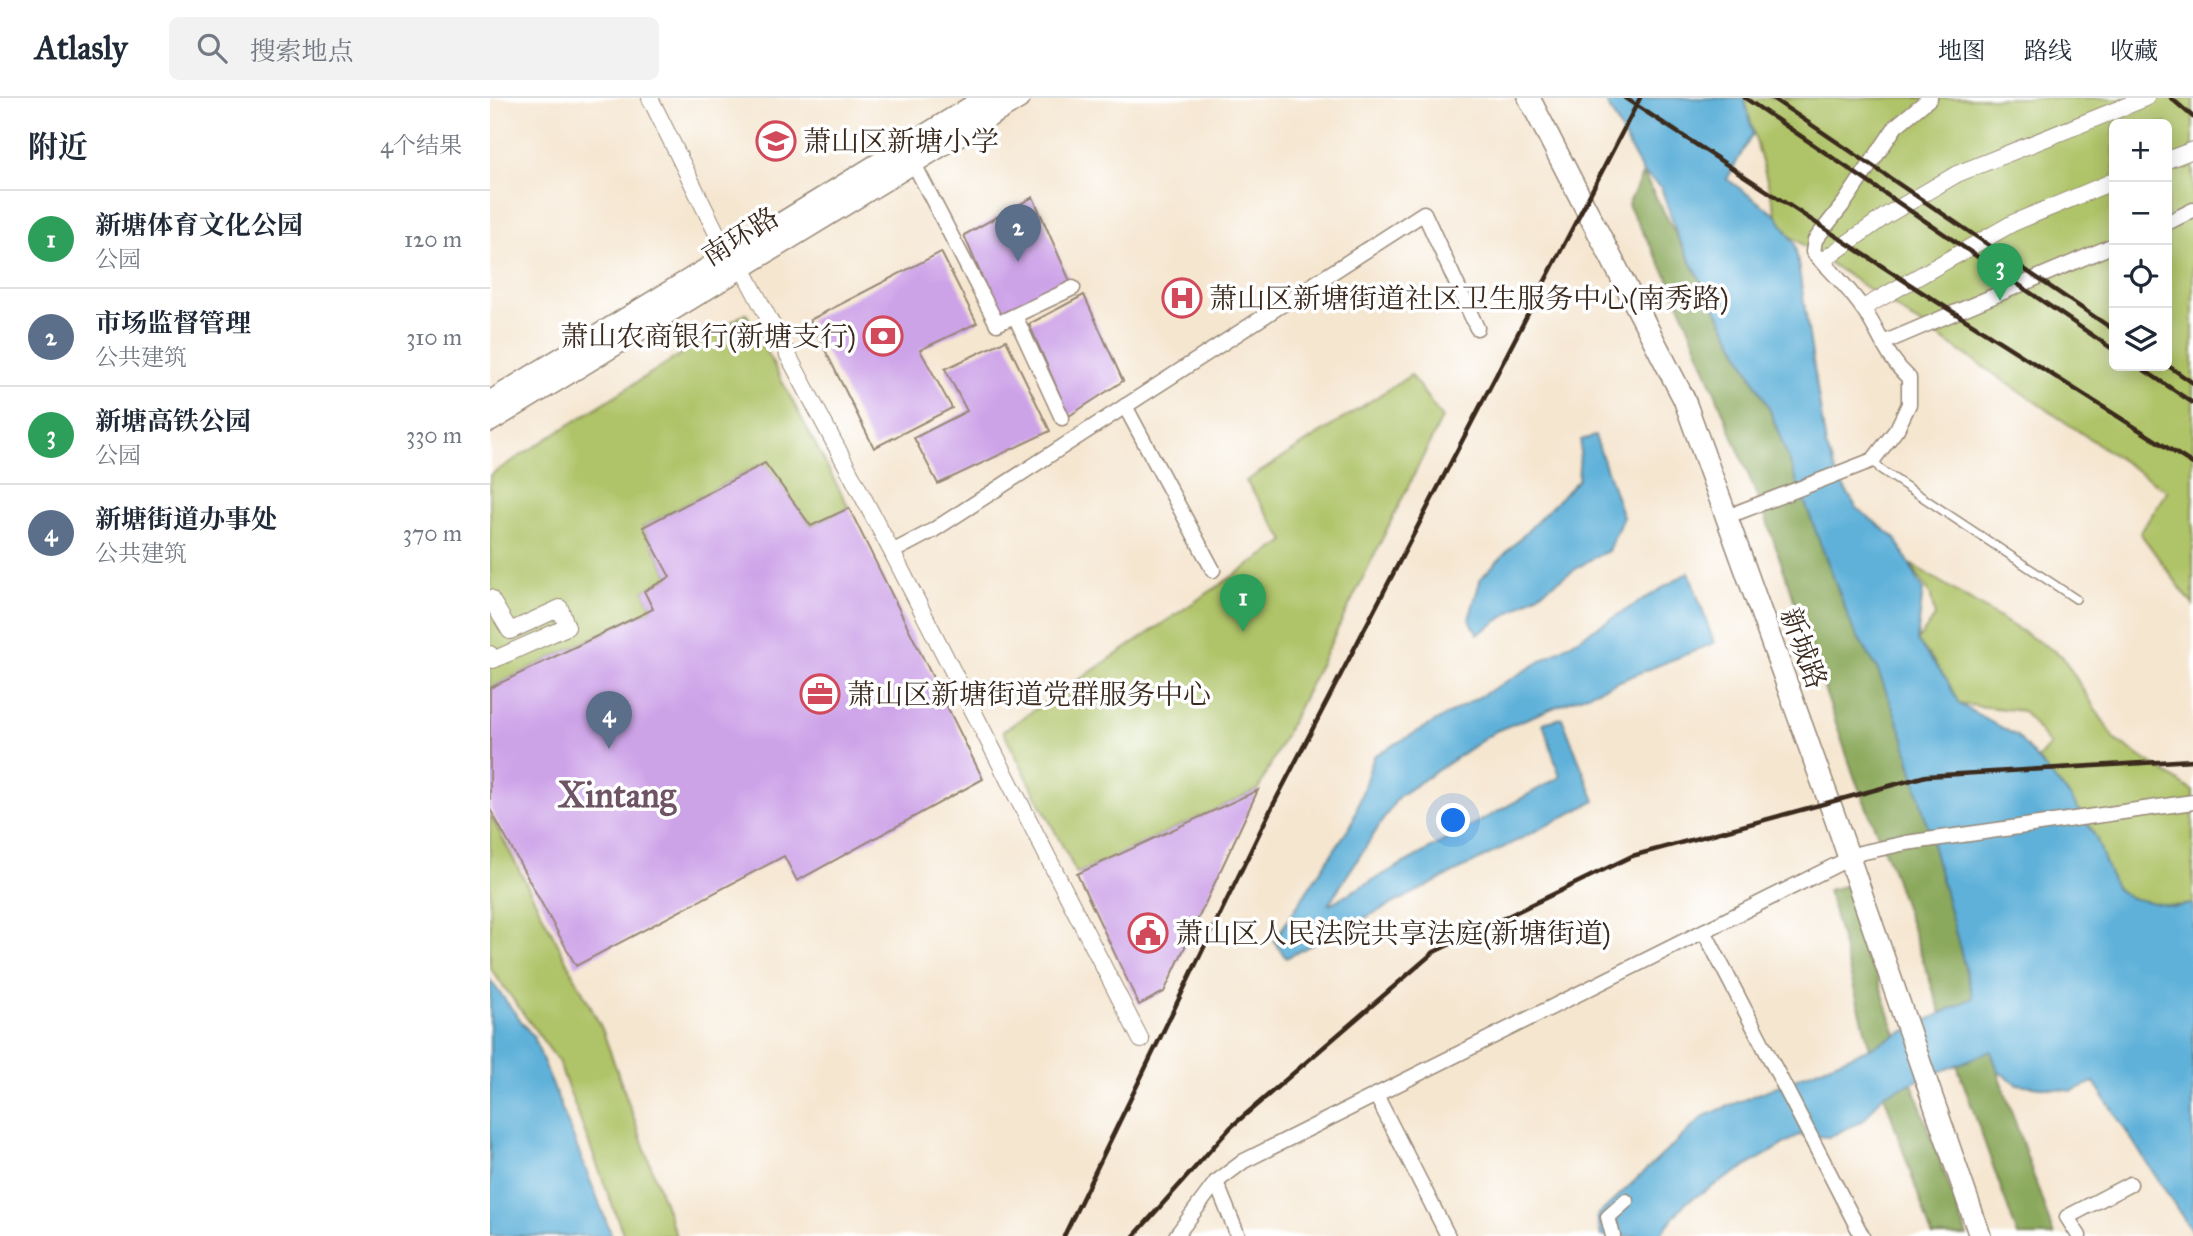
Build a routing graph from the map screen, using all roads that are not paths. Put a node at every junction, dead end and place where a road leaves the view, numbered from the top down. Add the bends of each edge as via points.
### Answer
1 (650, 98) edge
2 (986, 98) edge
3 (1019, 98) edge
4 (1529, 98) edge
5 (1542, 98) edge
6 (1930, 98) edge
7 (2146, 98) edge
8 (2193, 150) edge
9 (2172, 158) edge
10 (913, 162) junction
11 (2112, 182) edge
12 (2193, 210) edge
13 (2172, 220) edge
14 (2109, 247) edge
15 (1822, 261) junction
16 (735, 262) junction
17 (1073, 288) dead end
18 (1863, 308) junction
19 (1015, 316) junction
20 (1478, 328) dead end
21 (1883, 343) junction
22 (490, 402) edge
23 (1125, 406) junction
24 (1062, 418) dead end
25 (490, 421) edge
26 (1873, 460) junction
27 (1739, 512) junction
28 (892, 552) junction
29 (1213, 570) dead end
30 (490, 598) edge
31 (2076, 599) dead end
32 (490, 654) edge
33 (2193, 802) edge
34 (1854, 856) junction
35 (1704, 931) junction
36 (1141, 1040) dead end
37 (1376, 1095) junction
38 (1216, 1182) junction
39 (2130, 1184) dead end
40 (1626, 1201) dead end
41 (1176, 1236) edge
42 (1238, 1236) edge
43 (1448, 1236) edge
44 (1613, 1236) edge
45 (1862, 1236) edge
46 (1980, 1236) edge
47 (1993, 1236) edge
48 (2079, 1236) edge

1 - 16 street
2 - 16 main road, 南环路
3 - 10 main road, 南环路
4 - 34 main road, 新城路 via 1684,400
5 - 27 main road, 新城路 via 1695,395
6 - 15 street via 1896,126 1815,240 1814,252
7 - 15 street via 1957,174
8 - 9 street
10 - 16 main road, 南环路
10 - 19 street via 997,324
11 - 18 street via 2013,223
12 - 13 street
14 - 21 street
15 - 18 street
16 - 22 main road, 南环路
16 - 25 main road, 南环路
16 - 28 street
17 - 19 street
18 - 21 street
19 - 24 street
20 - 23 street via 1424,213
21 - 26 street via 1890,360 1909,378 1909,404
23 - 28 street
23 - 29 street
26 - 27 street
26 - 31 lane
27 - 34 main road, 新城路
28 - 36 street
30 - 32 street via 510,631 559,608 566,627 493,660
33 - 34 street via 1906,843
34 - 35 street
34 - 46 main road, 新城路
34 - 47 main road, 新城路
35 - 37 street
35 - 45 street
37 - 38 street via 1244,1161
37 - 43 street
38 - 41 street
38 - 42 street
39 - 48 street via 2067,1217
40 - 44 street via 1608,1217

